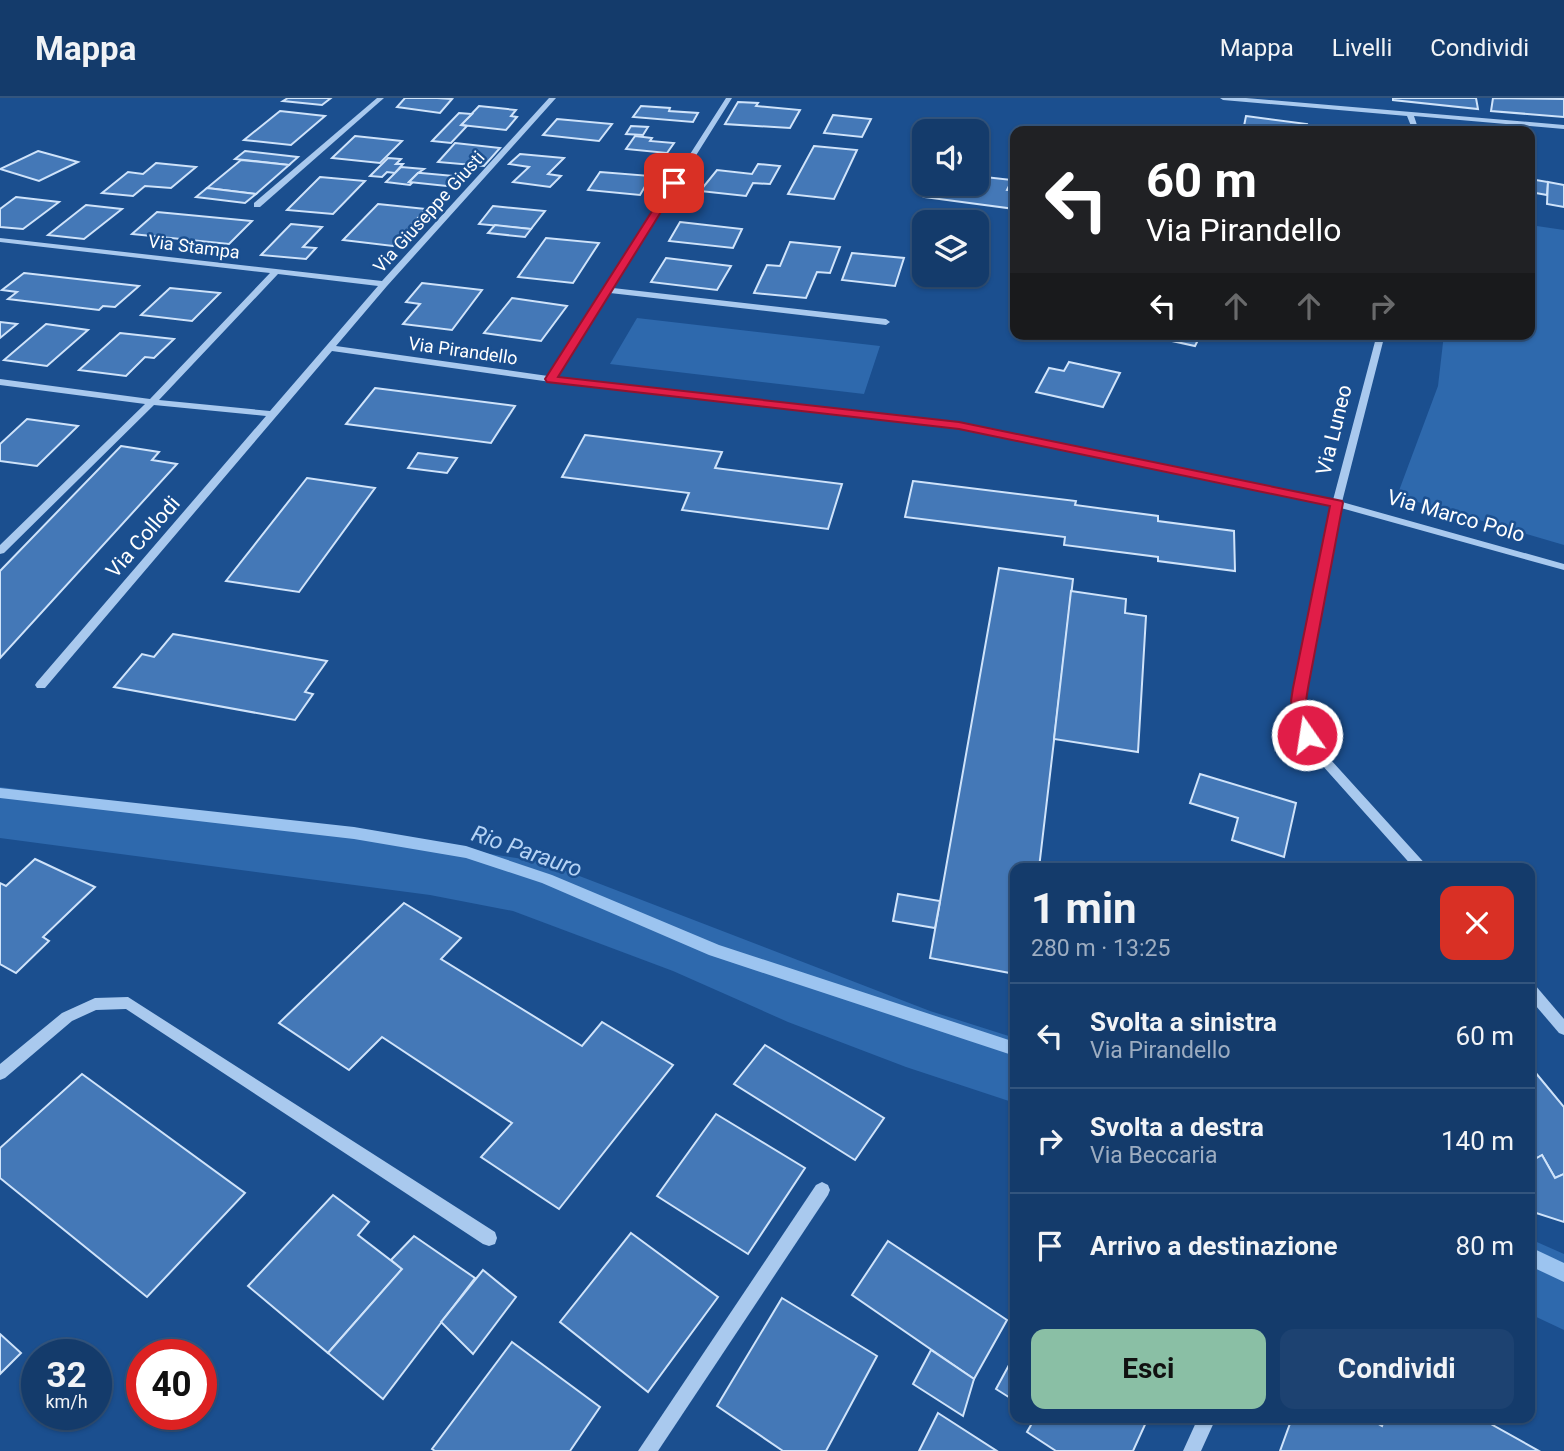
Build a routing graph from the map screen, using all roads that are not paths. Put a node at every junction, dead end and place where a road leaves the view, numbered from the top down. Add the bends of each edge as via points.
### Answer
1 (381, 98) edge
2 (553, 98) edge
3 (729, 98) edge
4 (1223, 98) edge
5 (1410, 114) junction
6 (1471, 119) junction
7 (1446, 124) dead end
8 (1414, 126) edge
9 (1564, 127) edge
10 (257, 205) dead end
11 (0, 240) edge
12 (276, 272) junction
13 (384, 284) junction
14 (607, 290) junction
15 (886, 322) dead end
16 (1379, 340) edge
17 (331, 348) junction
18 (551, 379) junction
19 (0, 382) edge
20 (152, 402) junction
21 (274, 414) junction
22 (1337, 503) junction
23 (0, 551) edge
24 (1564, 567) edge
25 (41, 685) dead end
26 (1417, 863) edge
27 (1535, 995) edge
28 (1564, 1029) edge
29 (0, 1073) edge
30 (822, 1189) dead end
31 (489, 1238) dead end
32 (1206, 1423) edge
33 (647, 1451) edge
34 (1192, 1451) edge

1 - 10 street
2 - 13 street, Via Giuseppe Giusti
3 - 14 street
4 - 5 street
5 - 6 street
5 - 8 street
6 - 7 street
6 - 9 street
11 - 12 street, Via Stampa
12 - 13 street, Via Stampa
12 - 20 street
13 - 17 street, Via Giuseppe Giusti
14 - 15 street
14 - 18 street
16 - 22 street, Via Luneo
17 - 18 street, Via Pirandello
17 - 21 street, Via Collodi
18 - 22 street, Via Pirandello via 959,426
19 - 20 street
20 - 21 street
20 - 23 street
21 - 25 street, Via Collodi
22 - 24 street, Via Marco Polo
22 - 26 street, Via Luneo via 1300,688 1301,718 1317,752
27 - 28 street
29 - 31 street via 67,1017 95,1004 128,1003
30 - 33 street
32 - 34 street

